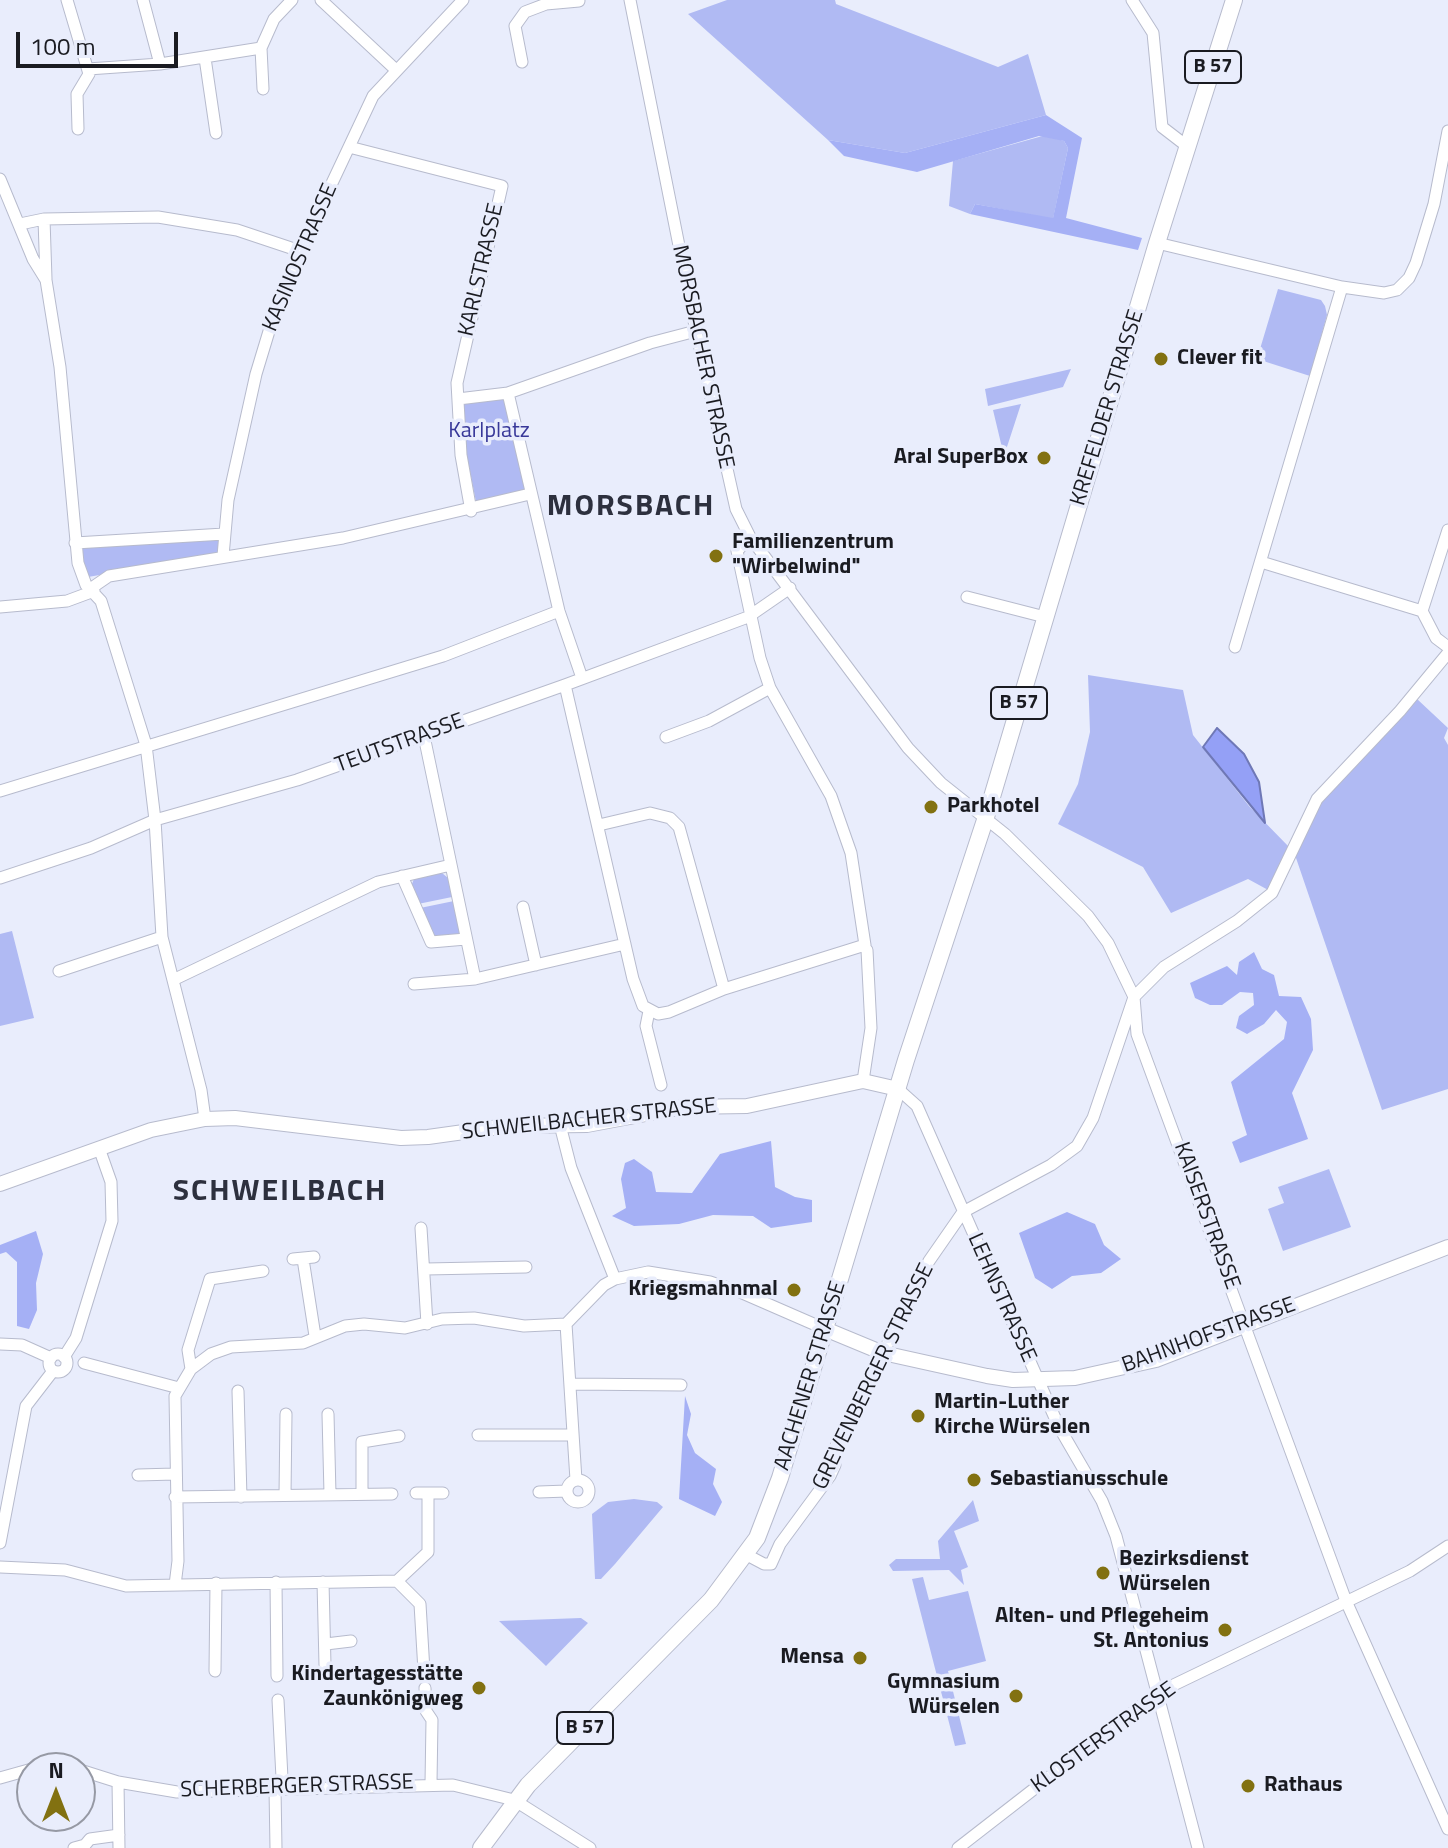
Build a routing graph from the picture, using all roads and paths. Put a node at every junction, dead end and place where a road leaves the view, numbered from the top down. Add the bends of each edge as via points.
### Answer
1 (67, 0) edge
2 (143, 0) edge
3 (292, 0) edge
4 (321, 0) edge
5 (463, 0) edge
6 (630, 0) edge
7 (1132, 0) edge
8 (1234, 0) edge
9 (579, 1) edge
10 (536, 3) edge
11 (261, 48) junction
12 (205, 58) junction
13 (522, 62) dead end
14 (160, 64) junction
15 (88, 69) junction
16 (396, 70) junction
17 (263, 89) dead end
18 (78, 129) dead end
19 (1448, 131) edge
20 (216, 133) dead end
21 (349, 147) junction
22 (1188, 147) junction
23 (0, 179) edge
24 (1434, 204) junction
25 (1448, 208) edge
26 (44, 219) junction
27 (20, 224) junction
28 (1157, 243) junction
29 (300, 251) junction
30 (46, 280) junction
31 (1342, 287) junction
32 (696, 331) junction
33 (508, 393) junction
34 (458, 399) junction
35 (530, 494) junction
36 (471, 511) junction
37 (1448, 530) edge
38 (224, 534) junction
39 (750, 537) junction
40 (75, 543) junction
41 (223, 556) junction
42 (1261, 562) junction
43 (790, 588) junction
44 (92, 590) junction
45 (967, 597) dead end
46 (0, 607) edge
47 (559, 611) junction
48 (1422, 611) junction
49 (748, 617) junction
50 (1045, 617) junction
51 (1235, 647) dead end
52 (1448, 647) edge
53 (1448, 653) edge
54 (582, 678) junction
55 (565, 685) junction
56 (770, 688) junction
57 (424, 736) junction
58 (666, 737) dead end
59 (146, 745) junction
60 (0, 791) edge
61 (986, 817) junction
62 (155, 820) junction
63 (599, 825) junction
64 (451, 865) junction
65 (402, 876) junction
66 (0, 878) edge
67 (523, 907) dead end
68 (162, 937) junction
69 (466, 939) junction
70 (625, 944) junction
71 (866, 948) junction
72 (536, 965) junction
73 (59, 971) dead end
74 (475, 979) junction
75 (173, 980) junction
76 (414, 984) dead end
77 (724, 989) junction
78 (1134, 997) junction
79 (649, 1011) junction
80 (863, 1081) junction
81 (661, 1085) dead end
82 (898, 1089) junction
83 (205, 1119) junction
84 (560, 1125) junction
85 (99, 1148) junction
86 (0, 1184) edge
87 (963, 1212) junction
88 (421, 1228) dead end
89 (1448, 1247) edge
90 (303, 1258) dead end
91 (526, 1267) dead end
92 (426, 1269) junction
93 (263, 1271) dead end
94 (615, 1279) junction
95 (427, 1324) junction
96 (566, 1324) junction
97 (1246, 1324) junction
98 (825, 1329) junction
99 (315, 1336) junction
100 (0, 1344) edge
101 (883, 1353) junction
102 (84, 1363) dead end
103 (52, 1364) junction
104 (191, 1369) junction
105 (1038, 1380) junction
106 (571, 1384) junction
107 (681, 1385) dead end
108 (179, 1388) junction
109 (238, 1391) dead end
110 (286, 1414) dead end
111 (328, 1414) dead end
112 (478, 1435) dead end
113 (572, 1435) junction
114 (399, 1436) dead end
115 (175, 1474) junction
116 (138, 1475) dead end
117 (576, 1480) junction
118 (567, 1491) junction
119 (539, 1492) dead end
120 (443, 1493) dead end
121 (330, 1494) junction
122 (362, 1494) junction
123 (392, 1494) dead end
124 (285, 1495) junction
125 (175, 1497) junction
126 (241, 1497) junction
127 (0, 1543) edge
128 (1448, 1546) edge
129 (747, 1555) junction
130 (0, 1567) edge
131 (397, 1581) junction
132 (276, 1582) junction
133 (323, 1582) junction
134 (216, 1583) junction
135 (175, 1585) junction
136 (1346, 1601) junction
137 (351, 1641) dead end
138 (326, 1644) junction
139 (325, 1665) dead end
140 (215, 1671) dead end
141 (424, 1671) dead end
142 (277, 1676) dead end
143 (425, 1688) dead end
144 (1159, 1692) junction
145 (278, 1700) dead end
146 (96, 1775) edge
147 (118, 1782) junction
148 (431, 1783) junction
149 (275, 1789) junction
150 (514, 1800) junction
151 (1448, 1829) edge
152 (119, 1835) junction
153 (74, 1848) edge
154 (119, 1848) edge
155 (276, 1848) edge
156 (481, 1848) edge
157 (590, 1848) edge
158 (958, 1848) edge
159 (1198, 1848) edge

1 - 15 street
2 - 14 street
3 - 11 street via 274,19
4 - 16 street
5 - 16 street, KASINOSTRASSE
6 - 32 street, MORSBACHER STRASSE
7 - 22 street via 1153,33 1162,127
8 - 22 main road, KREFELDER STRASSE / B 57
9 - 10 street
10 - 13 street via 515,26
11 - 12 street
11 - 17 street
12 - 14 street
12 - 20 street
14 - 15 street
15 - 18 street via 77,94
16 - 21 street, KASINOSTRASSE via 373,96
19 - 24 street
21 - 29 street, KASINOSTRASSE
21 - 34 street, KARLSTRASSE via 502,186 460,362
22 - 28 main road, KREFELDER STRASSE / B 57
23 - 27 street
24 - 25 street
24 - 31 street via 1409,278 1397,290
26 - 27 street
26 - 29 street via 200,222
26 - 30 street
27 - 30 street
28 - 31 street
28 - 50 main road, KREFELDER STRASSE / B 57
29 - 38 street, KASINOSTRASSE via 256,374
30 - 40 street via 60,367
31 - 42 street
32 - 33 street
32 - 39 street, MORSBACHER STRASSE via 730,492
33 - 34 street
33 - 35 street
34 - 36 street, KARLSTRASSE
35 - 36 street
35 - 47 street
36 - 41 street
37 - 48 street
38 - 40 street
38 - 41 street, KASINOSTRASSE
39 - 43 street, MORSBACHER STRASSE
39 - 49 street via 737,551
40 - 44 street
41 - 44 street via 109,576
42 - 48 street
42 - 51 street
43 - 49 street, TEUTSTRASSE
43 - 61 street, MORSBACHER STRASSE via 908,748 941,783
44 - 46 street via 67,601
44 - 59 street via 101,601
45 - 50 street
47 - 54 street
47 - 59 street via 443,656
48 - 52 street via 1436,638
49 - 54 street, TEUTSTRASSE
49 - 56 street
50 - 61 main road, KREFELDER STRASSE / B 57
53 - 78 street via 1317,799 1272,893 1164,967
54 - 55 street, TEUTSTRASSE
55 - 57 street, TEUTSTRASSE
55 - 63 street
56 - 58 street
56 - 71 street via 831,796 851,853
57 - 62 street, TEUTSTRASSE via 297,780
57 - 64 street
59 - 60 street
59 - 62 street
61 - 78 street, KAISERSTRASSE via 1099,928
61 - 82 main road, AACHENER STRASSE / B 57
62 - 66 street, TEUTSTRASSE
62 - 68 street
63 - 70 street
63 - 77 street via 650,813 670,818 679,827
64 - 65 street
64 - 69 street
65 - 69 street via 431,942
65 - 75 street via 334,901
67 - 72 street
68 - 73 street
68 - 75 street
69 - 74 street
70 - 72 street
70 - 79 street via 638,998
71 - 77 street
71 - 80 street via 871,1028
72 - 74 street
74 - 76 street
75 - 83 street
77 - 79 street via 669,1012
78 - 87 street, GREVENBERGER STRASSE via 1093,1118 1077,1146
78 - 97 street, KAISERSTRASSE via 1137,1034
79 - 81 street via 646,1026
80 - 82 main road, SCHWEILBACHER STRASSE
80 - 84 main road, SCHWEILBACHER STRASSE via 747,1106 683,1107 617,1121
82 - 87 street, LEHNSTRASSE via 917,1106
82 - 98 main road, AACHENER STRASSE / B 57
83 - 84 main road, SCHWEILBACHER STRASSE via 310,1124 401,1138
83 - 85 main road, SCHWEILBACHER STRASSE
84 - 94 street via 571,1168
85 - 86 main road, SCHWEILBACHER STRASSE
85 - 103 street via 111,1182 112,1221 76,1338 64,1357 65,1370
87 - 101 street, GREVENBERGER STRASSE via 929,1261
87 - 105 street, LEHNSTRASSE
88 - 92 street
89 - 97 main road, BAHNHOFSTRASSE
90 - 99 street
91 - 92 street
92 - 95 street
93 - 104 street via 210,1279 188,1350
94 - 96 street
94 - 98 street via 648,1272 710,1282
95 - 96 street via 474,1318 524,1326
95 - 99 street via 345,1326
96 - 106 street
97 - 105 main road, BAHNHOFSTRASSE via 1156,1360 1075,1378
97 - 136 street, KAISERSTRASSE
98 - 101 main road, BAHNHOFSTRASSE
98 - 129 main road, AACHENER STRASSE / B 57 via 780,1478
99 - 104 street via 282,1347 220,1349
100 - 103 street via 22,1345
101 - 105 main road, BAHNHOFSTRASSE via 987,1376
101 - 129 street, GREVENBERGER STRASSE via 832,1454 830,1476 780,1544 775,1559 764,1564
102 - 108 street
103 - 127 street via 26,1406
104 - 108 street
105 - 144 street, LEHNSTRASSE via 1116,1536
106 - 107 street
106 - 113 street
108 - 115 street via 173,1412
109 - 126 street
110 - 124 street
111 - 121 street
112 - 113 street
113 - 117 street
114 - 122 street via 362,1442
115 - 116 street
115 - 125 street
117 - 118 street
117 - 118 street via 588,1487 587,1497 575,1502
118 - 119 street
120 - 131 street via 422,1494 428,1552
121 - 122 street
121 - 124 street
122 - 123 street
124 - 126 street
125 - 126 street
125 - 135 street
128 - 136 street, KLOSTERSTRASSE
129 - 150 main road, AACHENER STRASSE / B 57 via 697,1616
130 - 135 street via 65,1570 114,1585
131 - 133 street
131 - 141 street via 420,1604
132 - 133 street
132 - 134 street
132 - 142 street
133 - 138 street
134 - 135 street
134 - 140 street
136 - 144 street, KLOSTERSTRASSE
136 - 151 street, KAISERSTRASSE
137 - 138 street
138 - 139 street
143 - 148 street via 432,1720
144 - 158 street, KLOSTERSTRASSE
144 - 159 street, LEHNSTRASSE
145 - 149 street via 282,1778
146 - 147 street, SCHERBERGER STRASSE
147 - 149 street, SCHERBERGER STRASSE via 177,1792
147 - 152 street
148 - 149 street, SCHERBERGER STRASSE
148 - 150 street, SCHERBERGER STRASSE
149 - 155 street
150 - 156 main road, AACHENER STRASSE / B 57
150 - 157 street, SCHERBERGER STRASSE
152 - 153 street via 90,1839
152 - 154 street

